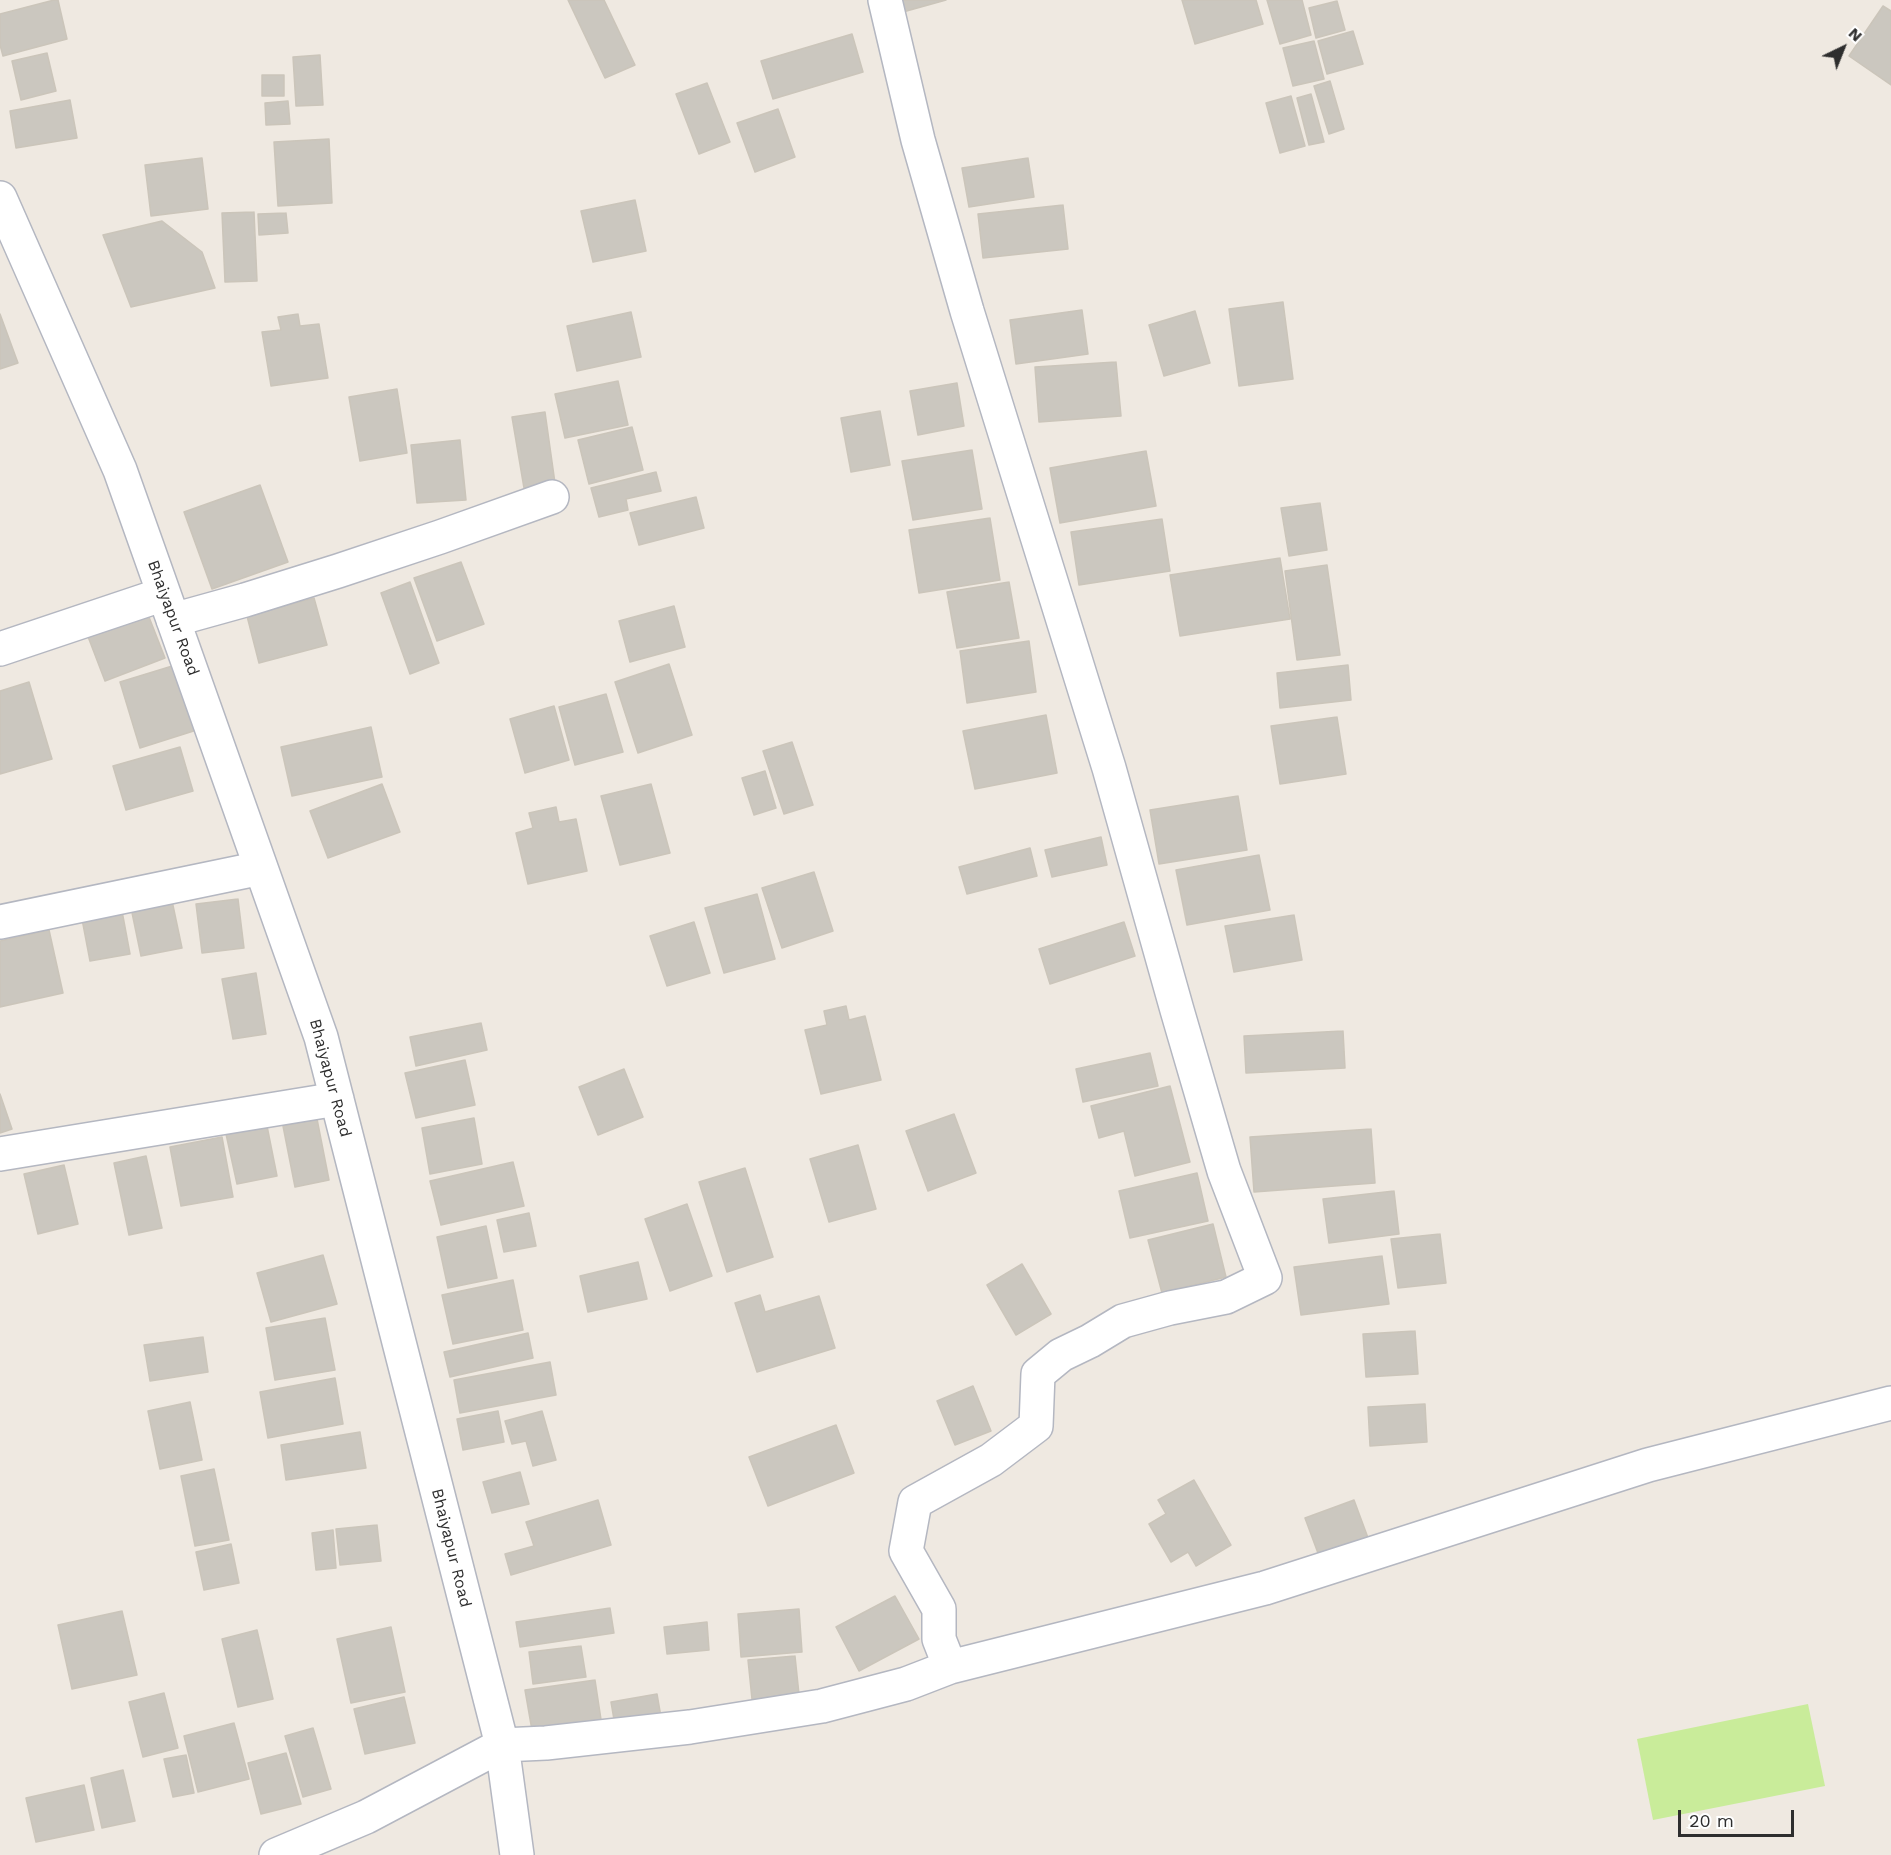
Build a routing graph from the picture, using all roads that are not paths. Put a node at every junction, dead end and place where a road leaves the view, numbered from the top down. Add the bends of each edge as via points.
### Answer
1 (885, 0) edge
2 (0, 198) edge
3 (552, 497) dead end
4 (169, 607) junction
5 (0, 649) edge
6 (261, 868) junction
7 (0, 922) edge
8 (337, 1099) junction
9 (0, 1154) edge
10 (1891, 1404) edge
11 (950, 1667) junction
12 (502, 1745) junction
13 (512, 1850) edge
14 (276, 1855) edge

1 - 11 street via 918,140 967,311 1109,768 1224,1171 1265,1278 1226,1297 1123,1321 1061,1355 1038,1374 1036,1425 991,1460 915,1502 906,1551 939,1609 939,1638
2 - 4 street, Bhaiyapur Road via 120,470
3 - 4 street via 245,600
4 - 5 street
4 - 6 street, Bhaiyapur Road
6 - 7 street
6 - 8 street, Bhaiyapur Road via 321,1037
8 - 9 street
8 - 12 street, Bhaiyapur Road
10 - 11 street via 1648,1465 1265,1588
11 - 12 street via 906,1684 822,1706 679,1728
12 - 13 street, Bhaiyapur Road
12 - 14 street via 366,1816

